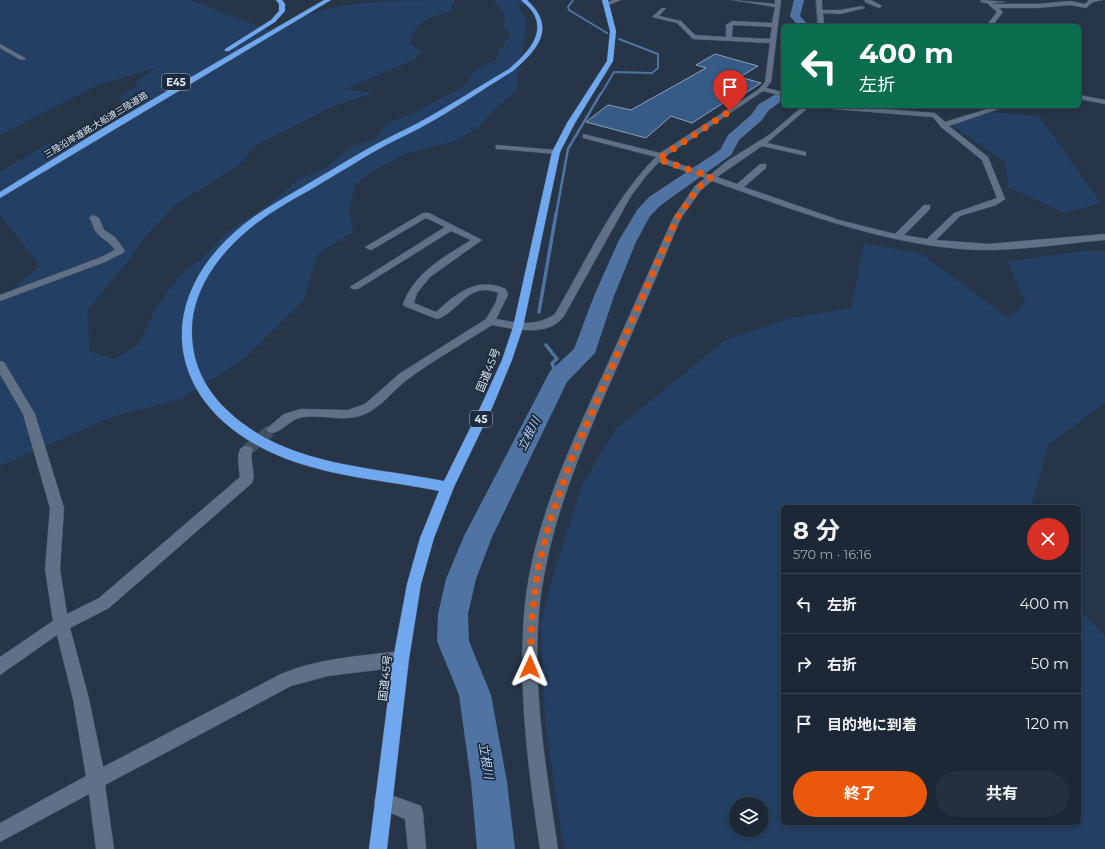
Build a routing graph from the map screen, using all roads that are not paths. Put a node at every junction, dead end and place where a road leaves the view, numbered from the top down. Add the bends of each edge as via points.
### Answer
1 (279, 0) edge
2 (319, 0) edge
3 (328, 0) edge
4 (517, 0) edge
5 (524, 0) edge
6 (618, 0) edge
7 (735, 0) edge
8 (820, 0) edge
9 (868, 0) edge
10 (981, 0) edge
11 (1035, 0) edge
12 (1100, 0) edge
13 (1105, 0) edge
14 (336, 1) dead end
15 (606, 2) edge
16 (777, 3) edge
17 (879, 6) dead end
18 (994, 6) junction
19 (1086, 6) junction
20 (862, 8) dead end
21 (1095, 8) dead end
22 (664, 9) dead end
23 (820, 12) junction
24 (821, 24) edge
25 (991, 24) edge
26 (774, 25) junction
27 (687, 29) junction
28 (694, 29) dead end
29 (721, 30) dead end
30 (728, 30) junction
31 (729, 38) junction
32 (774, 40) junction
33 (0, 46) edge
34 (23, 59) dead end
35 (202, 68) junction
36 (211, 69) junction
37 (762, 90) junction
38 (781, 94) edge
39 (1081, 97) edge
40 (1105, 102) edge
41 (805, 108) edge
42 (846, 108) edge
43 (998, 108) edge
44 (944, 125) junction
45 (586, 136) dead end
46 (391, 139) junction
47 (761, 144) junction
48 (499, 147) dead end
49 (556, 152) junction
50 (802, 154) dead end
51 (662, 159) junction
52 (763, 166) dead end
53 (708, 176) junction
54 (0, 187) edge
55 (738, 187) junction
56 (0, 196) edge
57 (927, 206) dead end
58 (93, 218) dead end
59 (451, 227) junction
60 (897, 238) junction
61 (1105, 238) edge
62 (928, 242) junction
63 (370, 247) dead end
64 (355, 287) dead end
65 (0, 298) edge
66 (490, 321) junction
67 (518, 327) junction
68 (0, 365) edge
69 (272, 428) tunnel mouth
70 (247, 450) dead end
71 (447, 487) junction
72 (61, 625) junction
73 (400, 659) junction
74 (0, 667) edge
75 (96, 780) junction
76 (383, 801) junction
77 (0, 834) edge
78 (105, 849) edge
79 (378, 849) edge
80 (417, 849) edge
81 (549, 849) edge

1 - 35 highway via 282,11 273,21
2 - 35 highway, 三陸沿岸道路;大船渡三陸道路 / E45
3 - 36 highway, 三陸沿岸道路;大船渡三陸道路 / E45
4 - 46 highway via 524,6 533,25 532,35 524,50 499,72
5 - 46 highway via 539,21 540,36 532,51 511,70 421,125
6 - 15 street
7 - 16 street
8 - 23 street
9 - 17 street
10 - 11 street
10 - 18 street
12 - 13 street
12 - 19 street via 1091,1
14 - 36 highway
15 - 49 highway, 国道45号 / 45 via 613,31 610,61 570,123
16 - 26 street
18 - 19 street via 1066,3
18 - 25 street via 1000,12
19 - 21 street
20 - 23 street
22 - 27 street via 655,17 678,21
23 - 24 street
26 - 30 street via 736,23 729,25
26 - 32 street
27 - 28 street
27 - 31 street via 693,36
29 - 30 street
30 - 31 street
31 - 32 street
32 - 37 street via 770,78
33 - 34 street
35 - 54 highway, 三陸沿岸道路;大船渡三陸道路 / E45
36 - 56 highway, 三陸沿岸道路;大船渡三陸道路 / E45
37 - 38 street
37 - 51 street
39 - 40 street
41 - 47 street
42 - 44 street via 935,115
43 - 44 street
44 - 62 street via 986,159 1001,199 996,203 976,206 953,217
45 - 51 street
46 - 71 highway via 273,208 246,226 230,241 215,257 191,298 186,317 185,338 195,376 207,397 224,417 249,434 281,451 311,462
47 - 50 street
47 - 53 street
48 - 49 street
49 - 67 highway, 国道45号 / 45
51 - 53 street
51 - 67 street via 643,174 627,196 559,316 550,324 539,328
52 - 55 street
53 - 55 street
53 - 81 street via 674,225 571,460 549,524 538,569 532,616 530,667 537,768
55 - 60 street via 836,222
57 - 60 street
58 - 65 street via 100,232 112,239 120,251
59 - 63 street via 426,215
59 - 64 street
59 - 66 street via 478,240 433,270 417,286 408,304 437,316 468,292 490,286 497,287 503,291 504,296
60 - 62 street
61 - 62 street via 988,247
66 - 67 street
66 - 69 street via 403,377 360,412 301,412
67 - 71 highway, 国道45号 / 45 via 486,408
68 - 72 street via 29,414 57,508 59,522 52,571
70 - 72 street via 244,454 247,479 104,604
71 - 73 highway, 国道45号 / 45 via 427,538 414,584
72 - 74 street
72 - 75 street via 76,679
73 - 75 street via 302,673
73 - 76 highway, 国道45号 / 45
75 - 77 street
75 - 78 street
76 - 79 highway, 国道45号 / 45
76 - 80 street via 414,813

